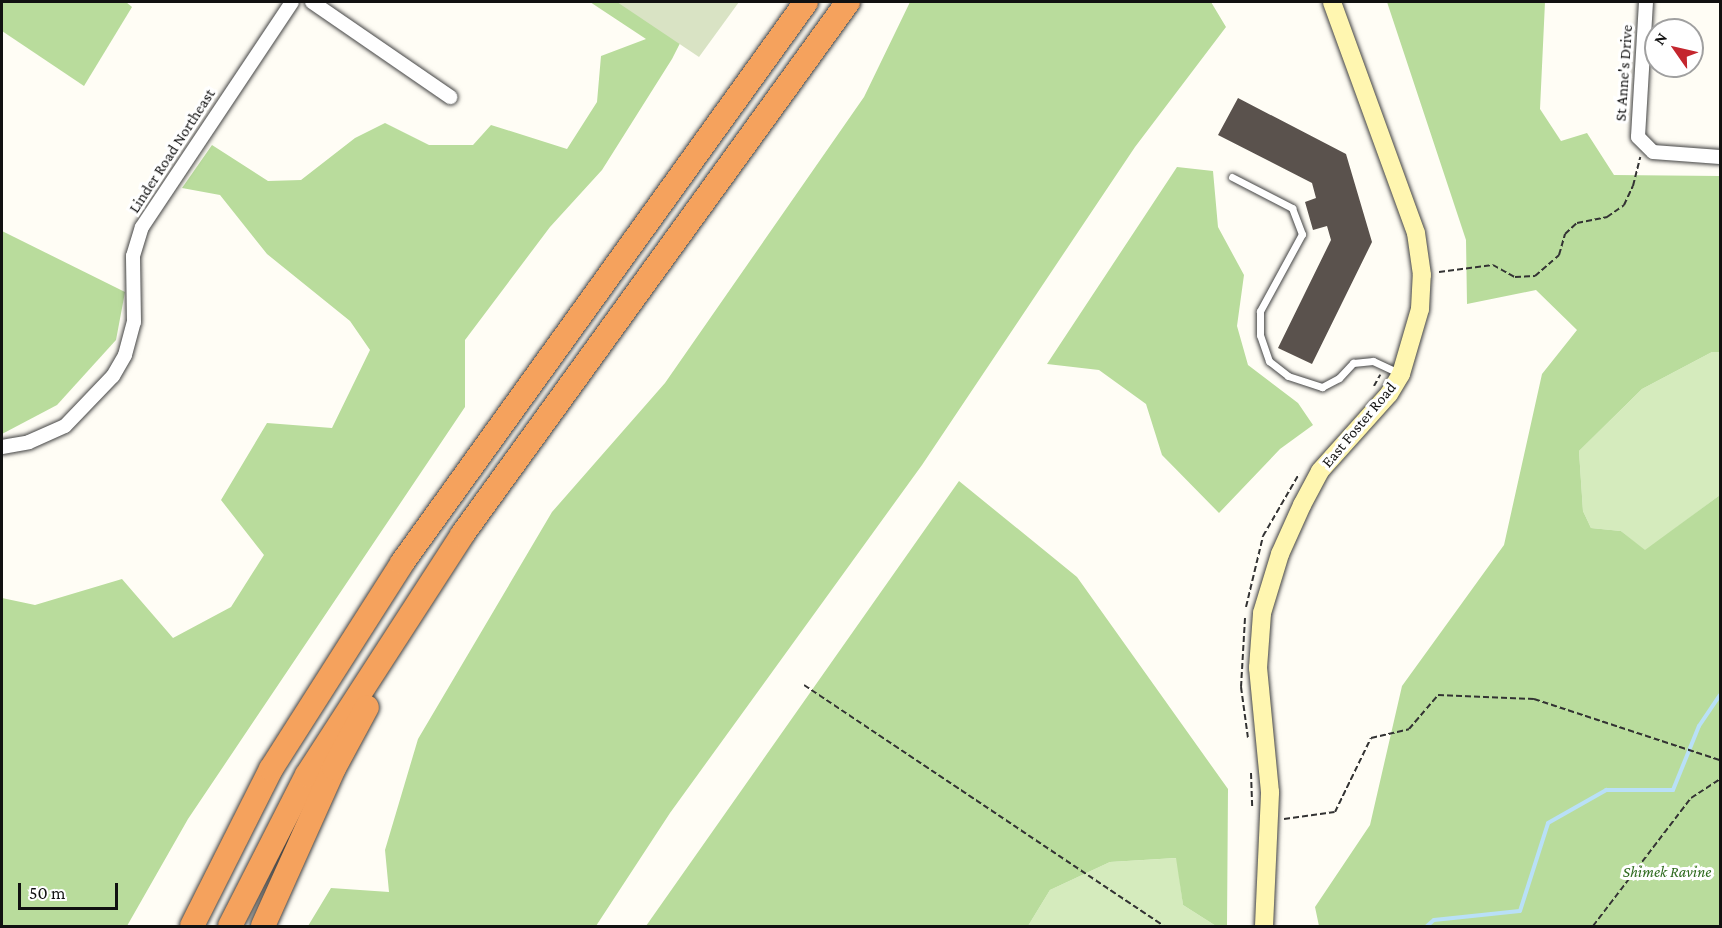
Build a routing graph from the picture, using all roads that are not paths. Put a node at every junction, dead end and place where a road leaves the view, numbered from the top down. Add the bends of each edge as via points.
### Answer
1 (292, 2) edge
2 (312, 2) edge
3 (806, 2) edge
4 (848, 2) edge
5 (1332, 2) edge
6 (1646, 2) edge
7 (450, 97) dead end
8 (1720, 157) edge
9 (1232, 177) dead end
10 (1401, 375) junction
11 (2, 447) edge
12 (462, 535) junction
13 (271, 768) junction
14 (178, 927) edge
15 (192, 927) edge
16 (230, 927) edge
17 (263, 927) edge
18 (1264, 927) edge

1 - 11 street, Linder Road Northeast via 142,227 134,256 134,322 125,355 113,376 65,426 29,442
2 - 7 street
3 - 13 highway via 402,562
4 - 12 highway
5 - 10 street, East Foster Road via 1409,213 1422,274 1420,309
6 - 8 street, St Anne's Drive via 1635,128 1643,145 1653,152
9 - 10 lane via 1292,208 1302,234 1260,311 1260,335 1269,361 1288,376 1322,387 1339,378 1353,363 1373,361
10 - 18 street, East Foster Road via 1389,394 1320,471 1280,554 1262,613 1258,668 1269,759
12 - 16 highway via 307,775
12 - 17 highway via 334,768
13 - 14 highway
13 - 15 highway

